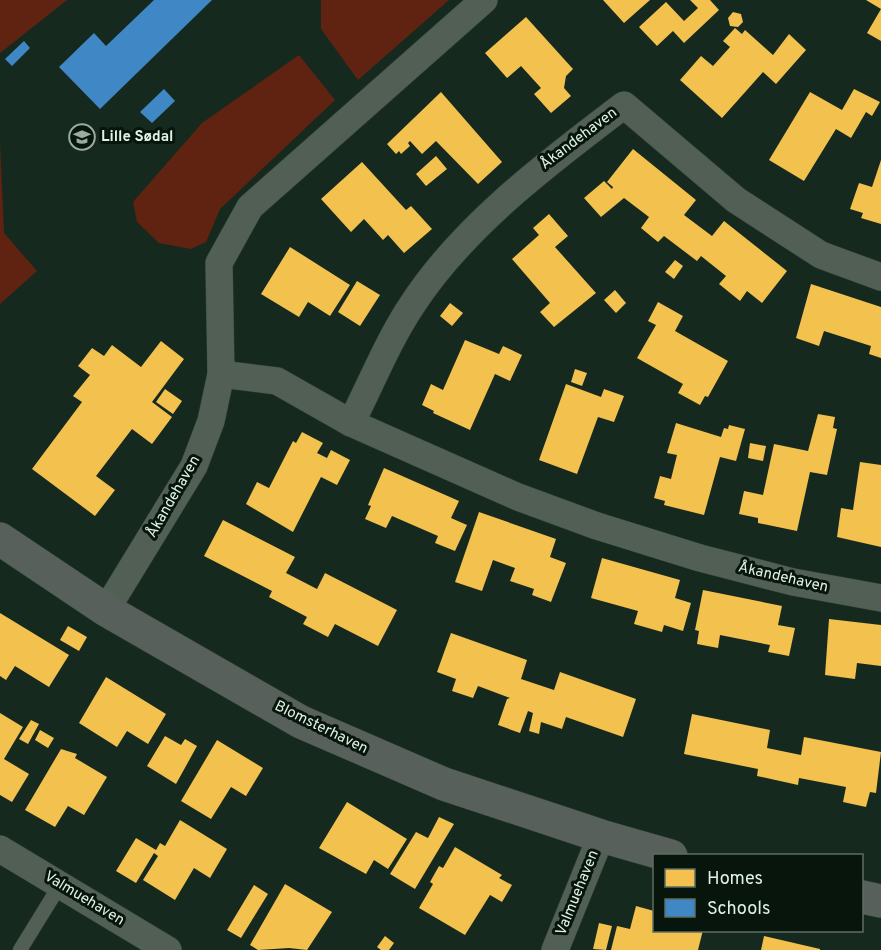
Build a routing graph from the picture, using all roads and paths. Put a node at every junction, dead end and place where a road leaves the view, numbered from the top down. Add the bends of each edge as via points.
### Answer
1 (484, 0) edge
2 (881, 277) edge
3 (221, 374) junction
4 (351, 423) junction
5 (0, 539) edge
6 (881, 598) edge
7 (106, 610) junction
8 (602, 836) junction
9 (0, 849) edge
10 (667, 854) edge
11 (60, 885) junction
12 (863, 897) edge
13 (881, 901) edge
14 (20, 950) edge
15 (168, 950) edge
16 (555, 950) edge

1 - 3 street, Åkandehaven via 250,207 219,263
2 - 4 street, Åkandehaven via 821,255 736,200 624,105 533,174 463,242 412,305
3 - 4 street, Åkandehaven via 277,381
3 - 7 street, Åkandehaven via 211,420 194,466
4 - 6 street, Åkandehaven via 518,497 597,526 793,582
5 - 7 street, Blomsterhaven
7 - 8 street, Blomsterhaven via 301,722 444,784
8 - 10 street, Blomsterhaven
8 - 16 street, Valmuehaven
9 - 11 street, Valmuehaven
11 - 14 lane
11 - 15 street, Valmuehaven
12 - 13 street

